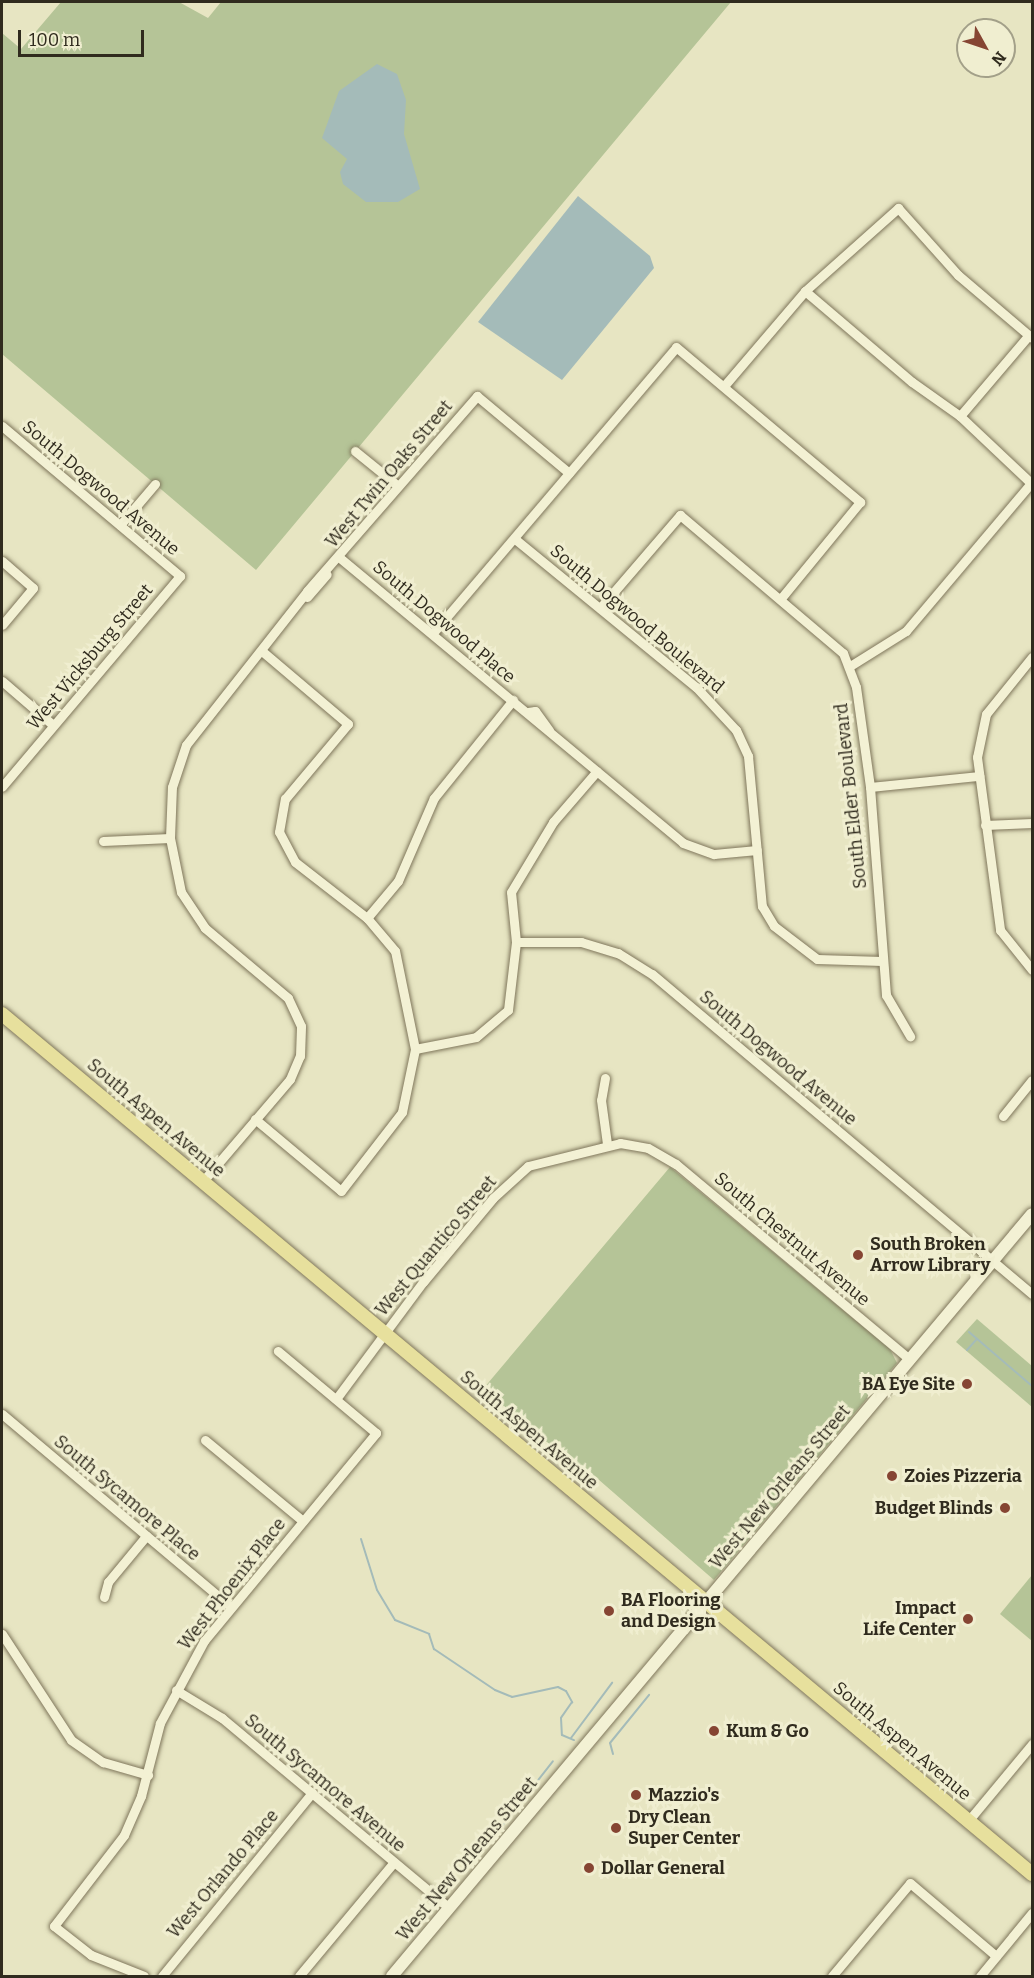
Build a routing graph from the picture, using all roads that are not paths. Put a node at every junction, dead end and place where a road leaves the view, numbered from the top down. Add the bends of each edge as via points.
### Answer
1 (805, 291) junction
2 (1031, 336) edge
3 (724, 386) junction
4 (960, 416) junction
5 (2, 426) edge
6 (354, 451) dead end
7 (569, 473) junction
8 (155, 484) dead end
9 (1032, 484) edge
10 (398, 486) junction
11 (120, 525) junction
12 (515, 539) junction
13 (340, 558) junction
14 (2, 561) edge
15 (180, 576) joint
16 (782, 597) junction
17 (600, 608) junction
18 (2, 625) edge
19 (433, 633) junction
20 (263, 652) junction
21 (1032, 657) edge
22 (850, 666) junction
23 (2, 681) edge
24 (513, 700) junction
25 (53, 725) junction
26 (597, 771) junction
27 (979, 776) junction
28 (2, 787) edge
29 (870, 787) junction
30 (1032, 823) edge
31 (985, 825) junction
32 (170, 838) junction
33 (103, 841) dead end
34 (757, 850) junction
35 (367, 918) junction
36 (516, 942) junction
37 (882, 961) junction
38 (1032, 970) edge
39 (2, 1014) edge
40 (910, 1036) dead end
41 (415, 1049) junction
42 (605, 1078) dead end
43 (1032, 1080) edge
44 (1003, 1116) dead end
45 (255, 1119) junction
46 (607, 1144) junction
47 (648, 1148) joint
48 (203, 1181) junction
49 (1032, 1214) edge
50 (994, 1260) junction
51 (1032, 1294) edge
52 (385, 1333) junction
53 (278, 1351) dead end
54 (910, 1360) junction
55 (336, 1399) junction
56 (2, 1414) edge
57 (205, 1440) dead end
58 (303, 1521) junction
59 (146, 1536) junction
60 (105, 1597) dead end
61 (707, 1602) junction
62 (231, 1607) junction
63 (2, 1634) edge
64 (176, 1690) junction
65 (1032, 1744) edge
66 (148, 1774) junction
67 (312, 1793) junction
68 (969, 1820) junction
69 (394, 1862) junction
70 (1032, 1874) edge
71 (449, 1908) junction
72 (1032, 1914) edge
73 (996, 1956) junction
74 (144, 1977) edge
75 (162, 1977) edge
76 (299, 1977) edge
77 (392, 1977) edge
78 (832, 1977) edge
79 (980, 1977) edge

1 - 2 street via 898,208 958,275
1 - 3 street
1 - 4 street via 912,382
2 - 4 street
3 - 7 street via 676,347
3 - 16 street via 860,502
4 - 9 street
5 - 11 street, South Dogwood Avenue
6 - 10 street
7 - 10 street, West Twin Oaks Street via 477,396
7 - 12 street
8 - 11 street
9 - 22 street via 906,631
10 - 13 street, West Twin Oaks Street
11 - 15 street, South Dogwood Avenue
12 - 17 street, South Dogwood Boulevard
12 - 19 street
13 - 19 street, South Dogwood Place
13 - 20 street, West Twin Oaks Street
14 - 18 street via 33,588
15 - 25 street, West Vicksburg Street
16 - 17 street via 680,515
16 - 22 street
17 - 34 street, South Dogwood Boulevard via 696,687 736,730 748,756
19 - 24 street, South Dogwood Place
20 - 32 street, West Twin Oaks Street via 186,745 172,787
20 - 35 street via 348,724 285,799 279,832 295,862
21 - 27 street via 986,714 979,735
22 - 29 street, South Elder Boulevard
23 - 25 street
24 - 26 street, South Dogwood Place via 528,712 529,718
24 - 35 street via 434,798 398,881
25 - 28 street, West Vicksburg Street
26 - 34 street, South Dogwood Place via 683,843 714,854
26 - 36 street via 553,822 511,892
27 - 29 street
27 - 31 street
29 - 37 street, South Elder Boulevard
30 - 31 street
31 - 38 street via 1000,930
32 - 33 street
32 - 45 street, West Twin Oaks Street via 181,892 205,928 288,998 301,1026 300,1056 290,1079
34 - 37 street, South Dogwood Boulevard via 762,906 796,946 817,958
35 - 41 street via 395,951
36 - 41 street via 508,1010 476,1037
36 - 50 street, South Dogwood Avenue via 581,942 618,953 652,974
37 - 40 street, South Elder Boulevard via 890,1011
39 - 48 main road, South Aspen Avenue
41 - 45 street via 402,1112 341,1191
42 - 46 street via 601,1100
43 - 44 street
45 - 48 street, West Twin Oaks Street
46 - 47 street, West Quantico Street
46 - 52 street, West Quantico Street via 529,1165 493,1198
47 - 54 street, South Chestnut Avenue via 676,1164
48 - 52 main road, South Aspen Avenue
49 - 50 street, West New Orleans Street
50 - 51 street
50 - 54 street, West New Orleans Street
52 - 55 street, West Quantico Street
52 - 61 main road, South Aspen Avenue
53 - 55 street
54 - 61 street, West New Orleans Street
55 - 58 street, West Phoenix Place via 376,1433
56 - 59 street, South Sycamore Place
57 - 58 street
58 - 62 street, West Phoenix Place
59 - 60 street via 108,1582
59 - 62 street, South Sycamore Place
61 - 68 main road, South Aspen Avenue
61 - 71 street, West New Orleans Street
62 - 64 street, West Phoenix Place
63 - 66 street via 71,1740 103,1761
64 - 66 street, West Phoenix Place
64 - 67 street, South Sycamore Avenue via 222,1718
65 - 68 street
66 - 74 street, West Phoenix Place via 113,1852 54,1926 91,1955
67 - 69 street, South Sycamore Avenue
67 - 75 street, West Orlando Place
68 - 70 main road, South Aspen Avenue
69 - 71 street, South Sycamore Avenue
69 - 76 street
71 - 77 street, West New Orleans Street
72 - 73 street
73 - 78 street via 910,1883
73 - 79 street

